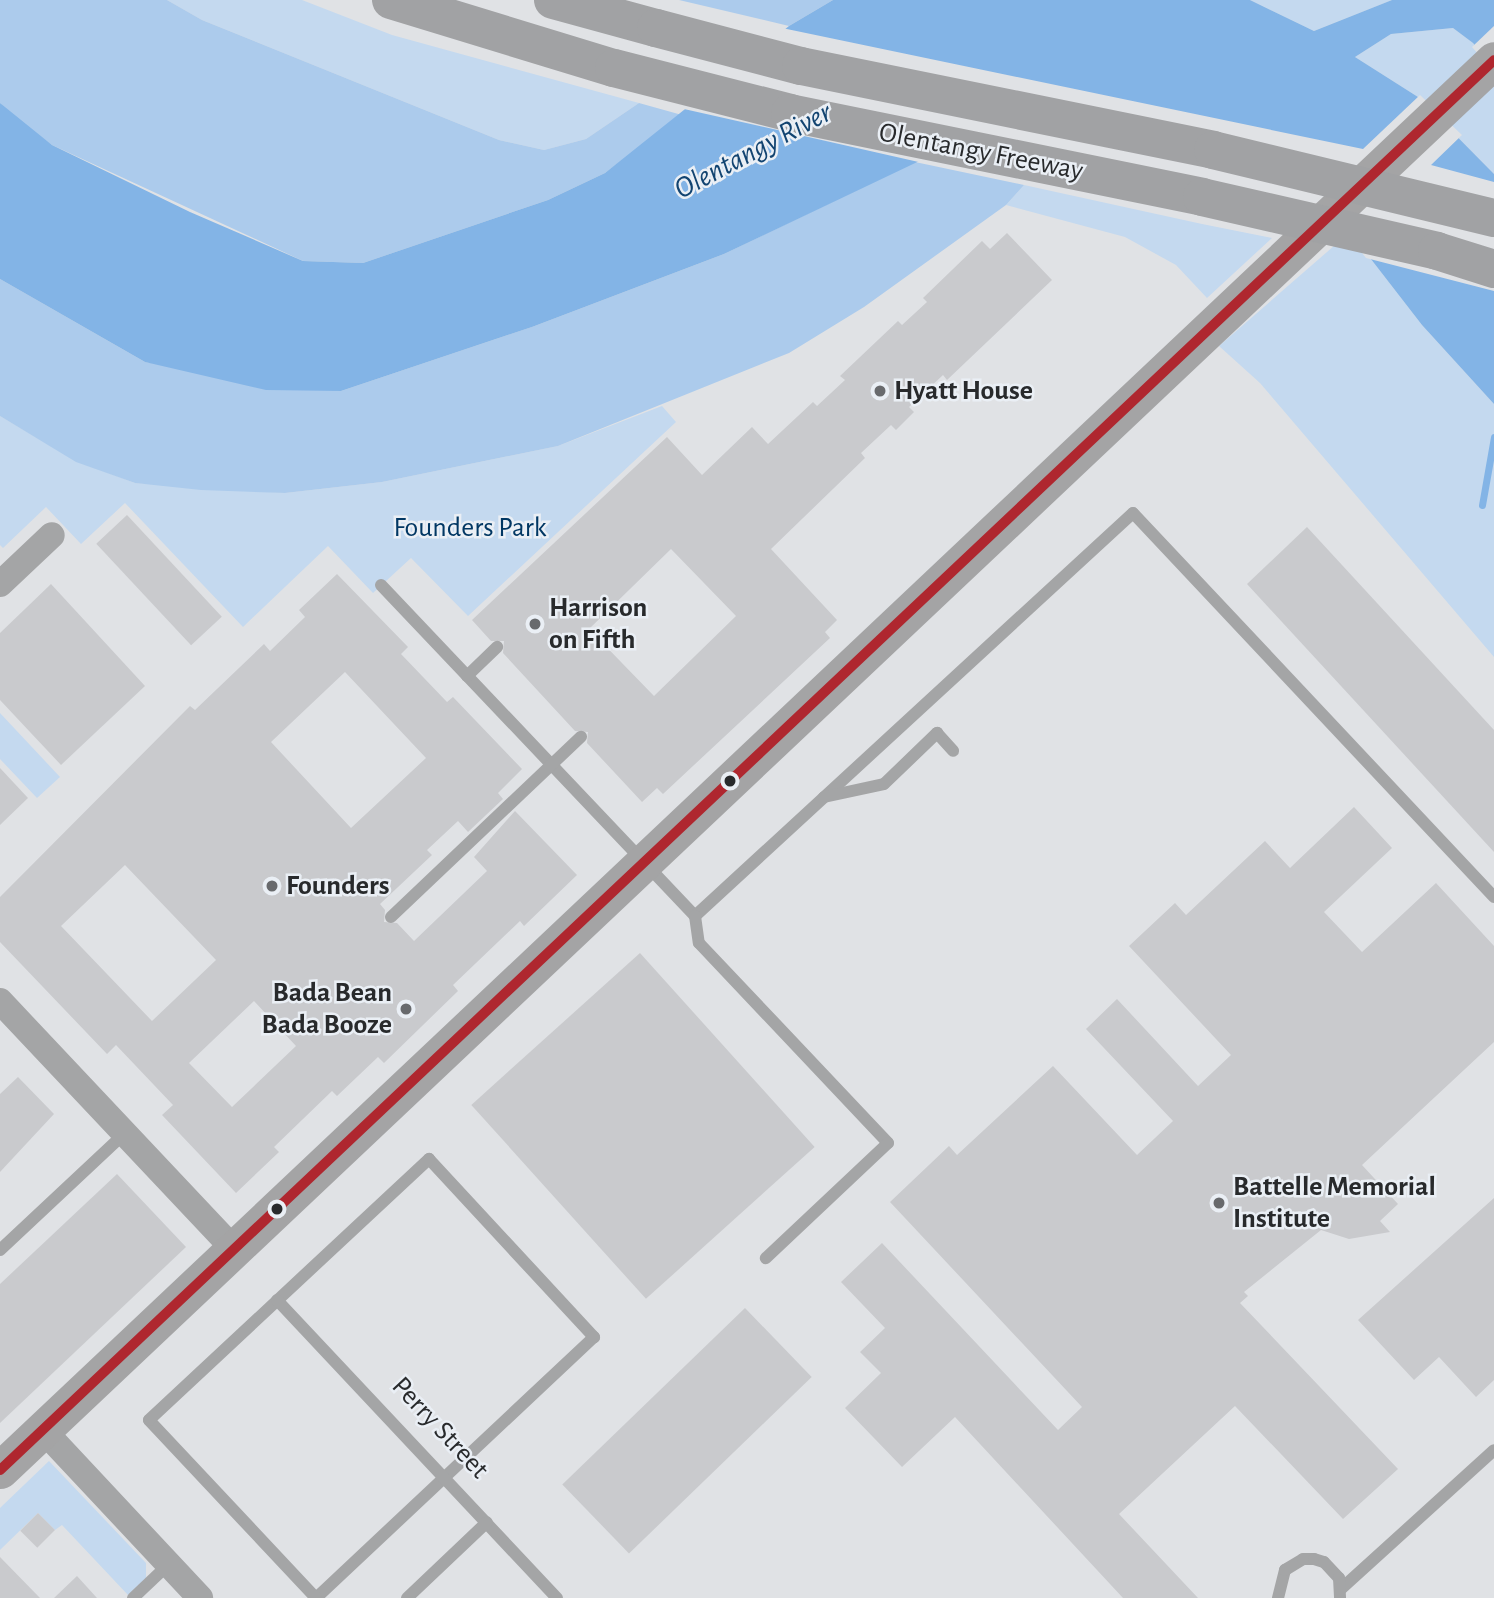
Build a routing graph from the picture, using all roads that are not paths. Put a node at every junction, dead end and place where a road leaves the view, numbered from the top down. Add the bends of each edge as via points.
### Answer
1 (391, 0) edge
2 (553, 0) edge
3 (1494, 60) edge
4 (1494, 218) edge
5 (1494, 269) edge
6 (52, 535) dead end
7 (0, 584) edge
8 (380, 585) dead end
9 (497, 647) dead end
10 (467, 676) junction
11 (581, 737) dead end
12 (953, 751) dead end
13 (551, 764) junction
14 (824, 797) junction
15 (646, 865) junction
16 (1494, 897) edge
17 (695, 915) junction
18 (391, 917) dead end
19 (4, 1014) edge
20 (125, 1133) junction
21 (0, 1250) edge
22 (236, 1251) junction
23 (766, 1258) dead end
24 (277, 1300) junction
25 (43, 1430) junction
26 (1494, 1450) edge
27 (0, 1470) edge
28 (443, 1477) junction
29 (487, 1522) junction
30 (169, 1564) junction
31 (1341, 1593) edge
32 (133, 1598) edge
33 (200, 1598) edge
34 (407, 1598) edge
35 (558, 1598) edge
36 (1278, 1598) edge

1 - 5 highway, Olentangy Freeway, bridge via 614,68 790,113 1228,203 1437,251
2 - 4 highway, Olentangy Freeway, bridge via 801,66 1213,150
3 - 15 main road, bridge
6 - 7 street
8 - 10 lane
9 - 10 lane
10 - 13 lane
11 - 13 lane
12 - 14 lane via 937,733 884,784
13 - 15 lane
13 - 18 lane
14 - 16 lane via 1133,513
14 - 17 lane
15 - 17 lane
15 - 22 main road
17 - 23 lane via 699,943 888,1143
19 - 20 street
20 - 21 lane
20 - 22 street
22 - 25 main road
24 - 28 lane, Perry Street
24 - 28 lane via 149,1420 274,1554 316,1598
24 - 28 lane via 429,1159 594,1336
25 - 27 main road
25 - 30 street
26 - 31 lane
28 - 29 lane, Perry Street
29 - 34 lane
29 - 35 lane, Perry Street
30 - 32 lane
30 - 33 street
31 - 36 lane via 1339,1578 1324,1562 1303,1559 1285,1570

